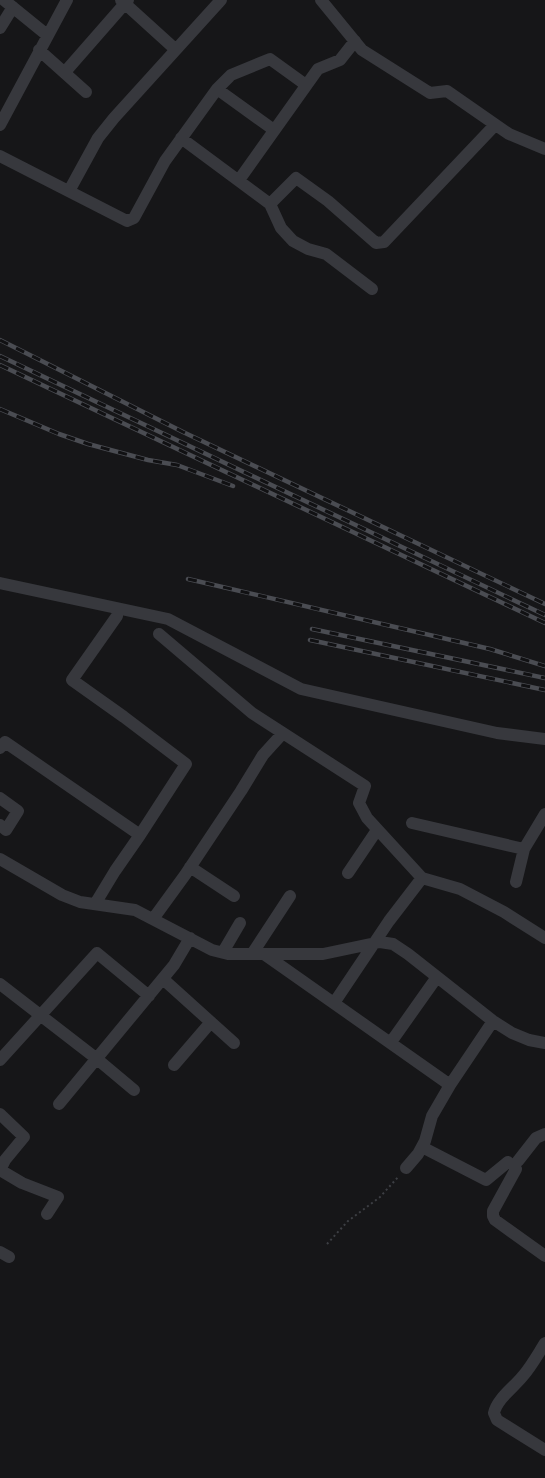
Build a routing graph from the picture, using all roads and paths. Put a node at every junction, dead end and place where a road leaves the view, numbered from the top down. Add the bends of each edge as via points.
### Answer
1 (67, 0) edge
2 (221, 0) edge
3 (321, 0) edge
4 (125, 1) edge
5 (8, 4) edge
6 (0, 28) edge
7 (47, 35) junction
8 (355, 41) junction
9 (175, 49) junction
10 (39, 50) junction
11 (64, 72) junction
12 (306, 85) junction
13 (217, 89) junction
14 (86, 92) dead end
15 (0, 125) edge
16 (495, 125) junction
17 (274, 130) junction
18 (181, 138) junction
19 (545, 149) edge
20 (0, 156) edge
21 (239, 180) junction
22 (69, 191) junction
23 (270, 204) junction
24 (372, 289) dead end
25 (0, 583) edge
26 (117, 616) dead end
27 (159, 634) dead end
28 (282, 733) junction
29 (545, 739) edge
30 (0, 748) edge
31 (0, 798) edge
32 (545, 814) edge
33 (412, 823) dead end
34 (0, 825) edge
35 (377, 830) junction
36 (140, 835) junction
37 (524, 849) junction
38 (0, 859) edge
39 (190, 867) junction
40 (348, 873) dead end
41 (422, 878) junction
42 (516, 882) dead end
43 (234, 896) dead end
44 (290, 896) dead end
45 (95, 904) junction
46 (153, 919) junction
47 (240, 923) dead end
48 (190, 938) junction
49 (545, 938) edge
50 (374, 943) junction
51 (223, 952) junction
52 (258, 954) junction
53 (437, 976) junction
54 (163, 979) junction
55 (0, 984) edge
56 (149, 996) junction
57 (334, 1003) junction
58 (40, 1016) junction
59 (493, 1021) junction
60 (211, 1022) junction
61 (391, 1042) junction
62 (234, 1043) dead end
63 (545, 1043) edge
64 (97, 1059) junction
65 (0, 1060) edge
66 (174, 1065) dead end
67 (450, 1085) junction
68 (134, 1090) dead end
69 (59, 1104) dead end
70 (0, 1114) edge
71 (545, 1134) edge
72 (422, 1147) junction
73 (514, 1164) junction
74 (406, 1168) joint
75 (0, 1170) edge
76 (48, 1214) dead end
77 (327, 1244) dead end
78 (545, 1256) edge
79 (545, 1343) edge
80 (545, 1450) edge

1 - 7 street
2 - 9 street
3 - 8 street
4 - 9 street
4 - 11 street
5 - 6 street
5 - 7 street
7 - 10 street
8 - 12 street via 340,60 318,69
8 - 16 street via 362,50 430,93 447,91
9 - 22 street via 98,138
10 - 11 street
10 - 15 street
11 - 14 street
12 - 13 street via 270,59 231,75
12 - 17 street
13 - 17 street
13 - 18 street
16 - 19 street via 509,134
16 - 23 street via 384,242 376,243 328,201 296,178
17 - 21 street
18 - 21 street
18 - 22 street via 165,161 134,218 127,221
20 - 22 street
21 - 23 street
23 - 24 street via 281,228 293,241 326,254
25 - 29 street via 168,618 301,689 497,733
26 - 36 street via 72,680 186,764
27 - 28 street via 252,713
28 - 35 street via 365,786 359,803
28 - 39 street via 263,754
30 - 36 street via 5,742
31 - 34 street via 18,811 6,830
32 - 37 street
33 - 37 street
35 - 40 street
35 - 41 street
36 - 45 street
37 - 42 street
38 - 45 street via 62,895 80,902
39 - 43 street
39 - 46 street
41 - 49 street via 460,889 504,912
41 - 50 street
44 - 52 street
45 - 46 street via 135,910
46 - 48 street
47 - 51 street
48 - 51 street via 212,950
48 - 54 street
50 - 52 street via 323,954
50 - 53 street via 393,944
50 - 57 street
51 - 52 street
52 - 57 street
53 - 59 street
53 - 61 street
54 - 56 street
54 - 60 street
55 - 58 street
56 - 58 street via 97,953
56 - 64 street
57 - 61 street
58 - 64 street
58 - 65 street
59 - 63 street via 512,1033
59 - 67 street
60 - 62 street
60 - 66 street
61 - 67 street
64 - 68 street
64 - 69 street
67 - 72 street via 432,1116
70 - 75 street via 24,1137
71 - 73 street via 536,1138
72 - 73 street via 486,1180
72 - 74 street
73 - 78 street via 492,1216
74 - 77 path via 373,1204 348,1222
75 - 76 street via 22,1183 58,1197
79 - 80 street via 494,1413 497,1420

